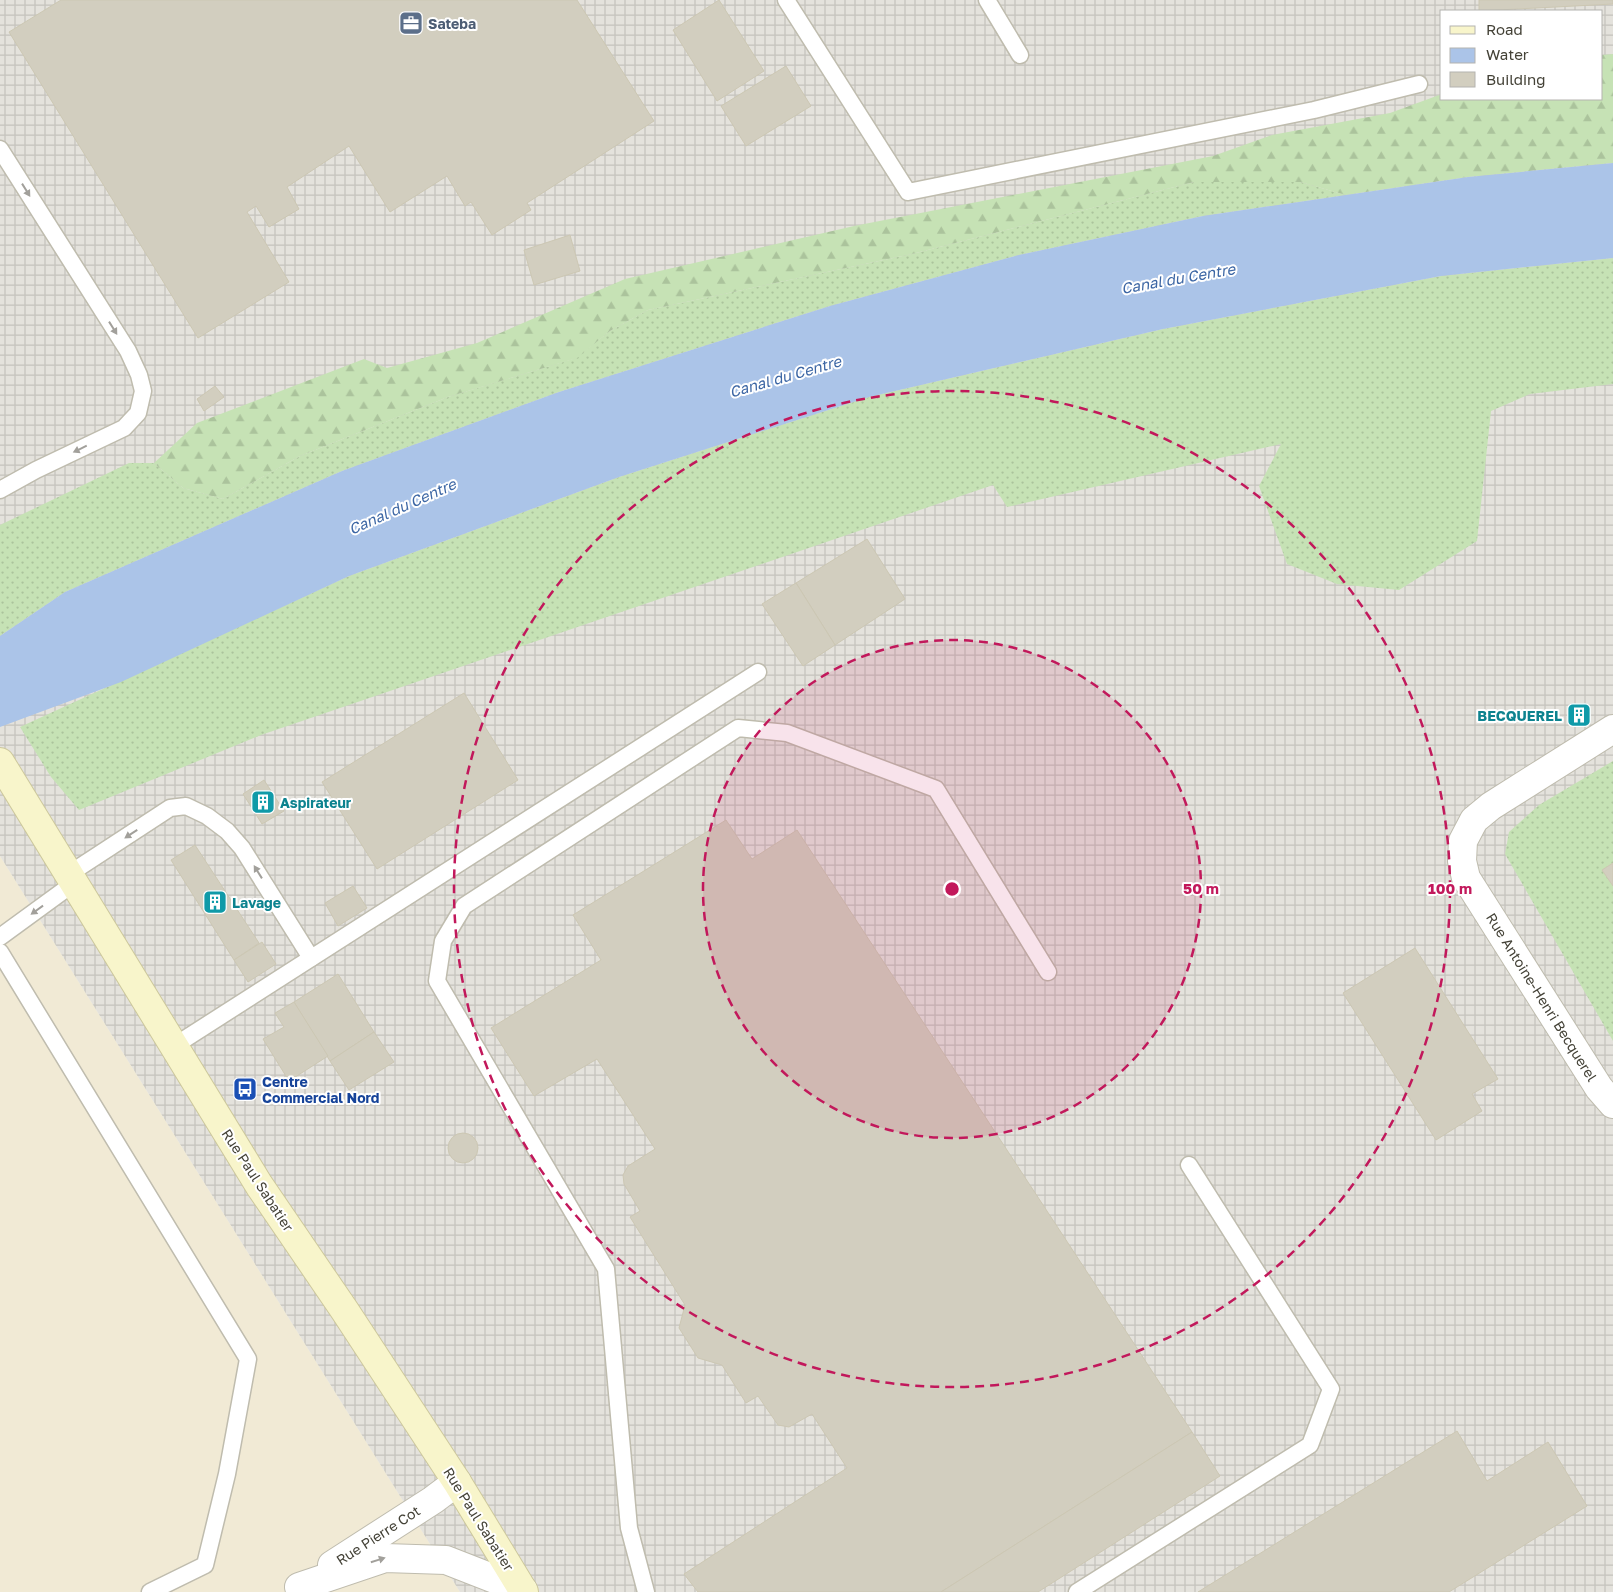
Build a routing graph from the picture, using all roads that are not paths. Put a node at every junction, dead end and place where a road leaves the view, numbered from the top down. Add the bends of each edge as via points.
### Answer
1 (786, 0) edge
2 (987, 0) edge
3 (1020, 55) dead end
4 (1419, 84) dead end
5 (0, 149) edge
6 (0, 490) edge
7 (758, 672) dead end
8 (1613, 729) edge
9 (0, 762) edge
10 (71, 879) junction
11 (0, 937) edge
12 (0, 952) edge
13 (312, 958) junction
14 (1048, 972) dead end
15 (174, 1046) junction
16 (1613, 1104) edge
17 (1189, 1165) dead end
18 (457, 1482) junction
19 (295, 1589) edge
20 (524, 1591) edge
21 (150, 1592) edge
22 (646, 1592) edge
23 (1077, 1592) edge

1 - 4 lane via 908,192 1314,110
2 - 3 lane
5 -> 6 lane via 128,351 144,392 138,414 124,428
7 - 13 lane
8 - 16 street, Rue Antoine-Henri Becquerel via 1474,820 1464,841 1462,861 1466,878 1599,1088
9 - 10 main road, Rue Paul Sabatier
10 -> 11 lane
13 -> 10 lane via 242,848 227,830 186,806 170,808
10 - 15 main road, Rue Paul Sabatier
12 - 21 lane via 248,1359 226,1474 204,1565
13 - 15 lane
14 - 22 lane via 936,789 787,733 738,728 464,906 443,941 437,981 606,1269 629,1528
15 - 18 main road, Rue Paul Sabatier via 259,1185
17 - 23 lane via 1331,1389 1310,1445
18 - 19 street, Rue Pierre Cot
18 - 20 main road, Rue Paul Sabatier
19 -> 20 street, Rue Pierre Cot via 385,1558 446,1560

